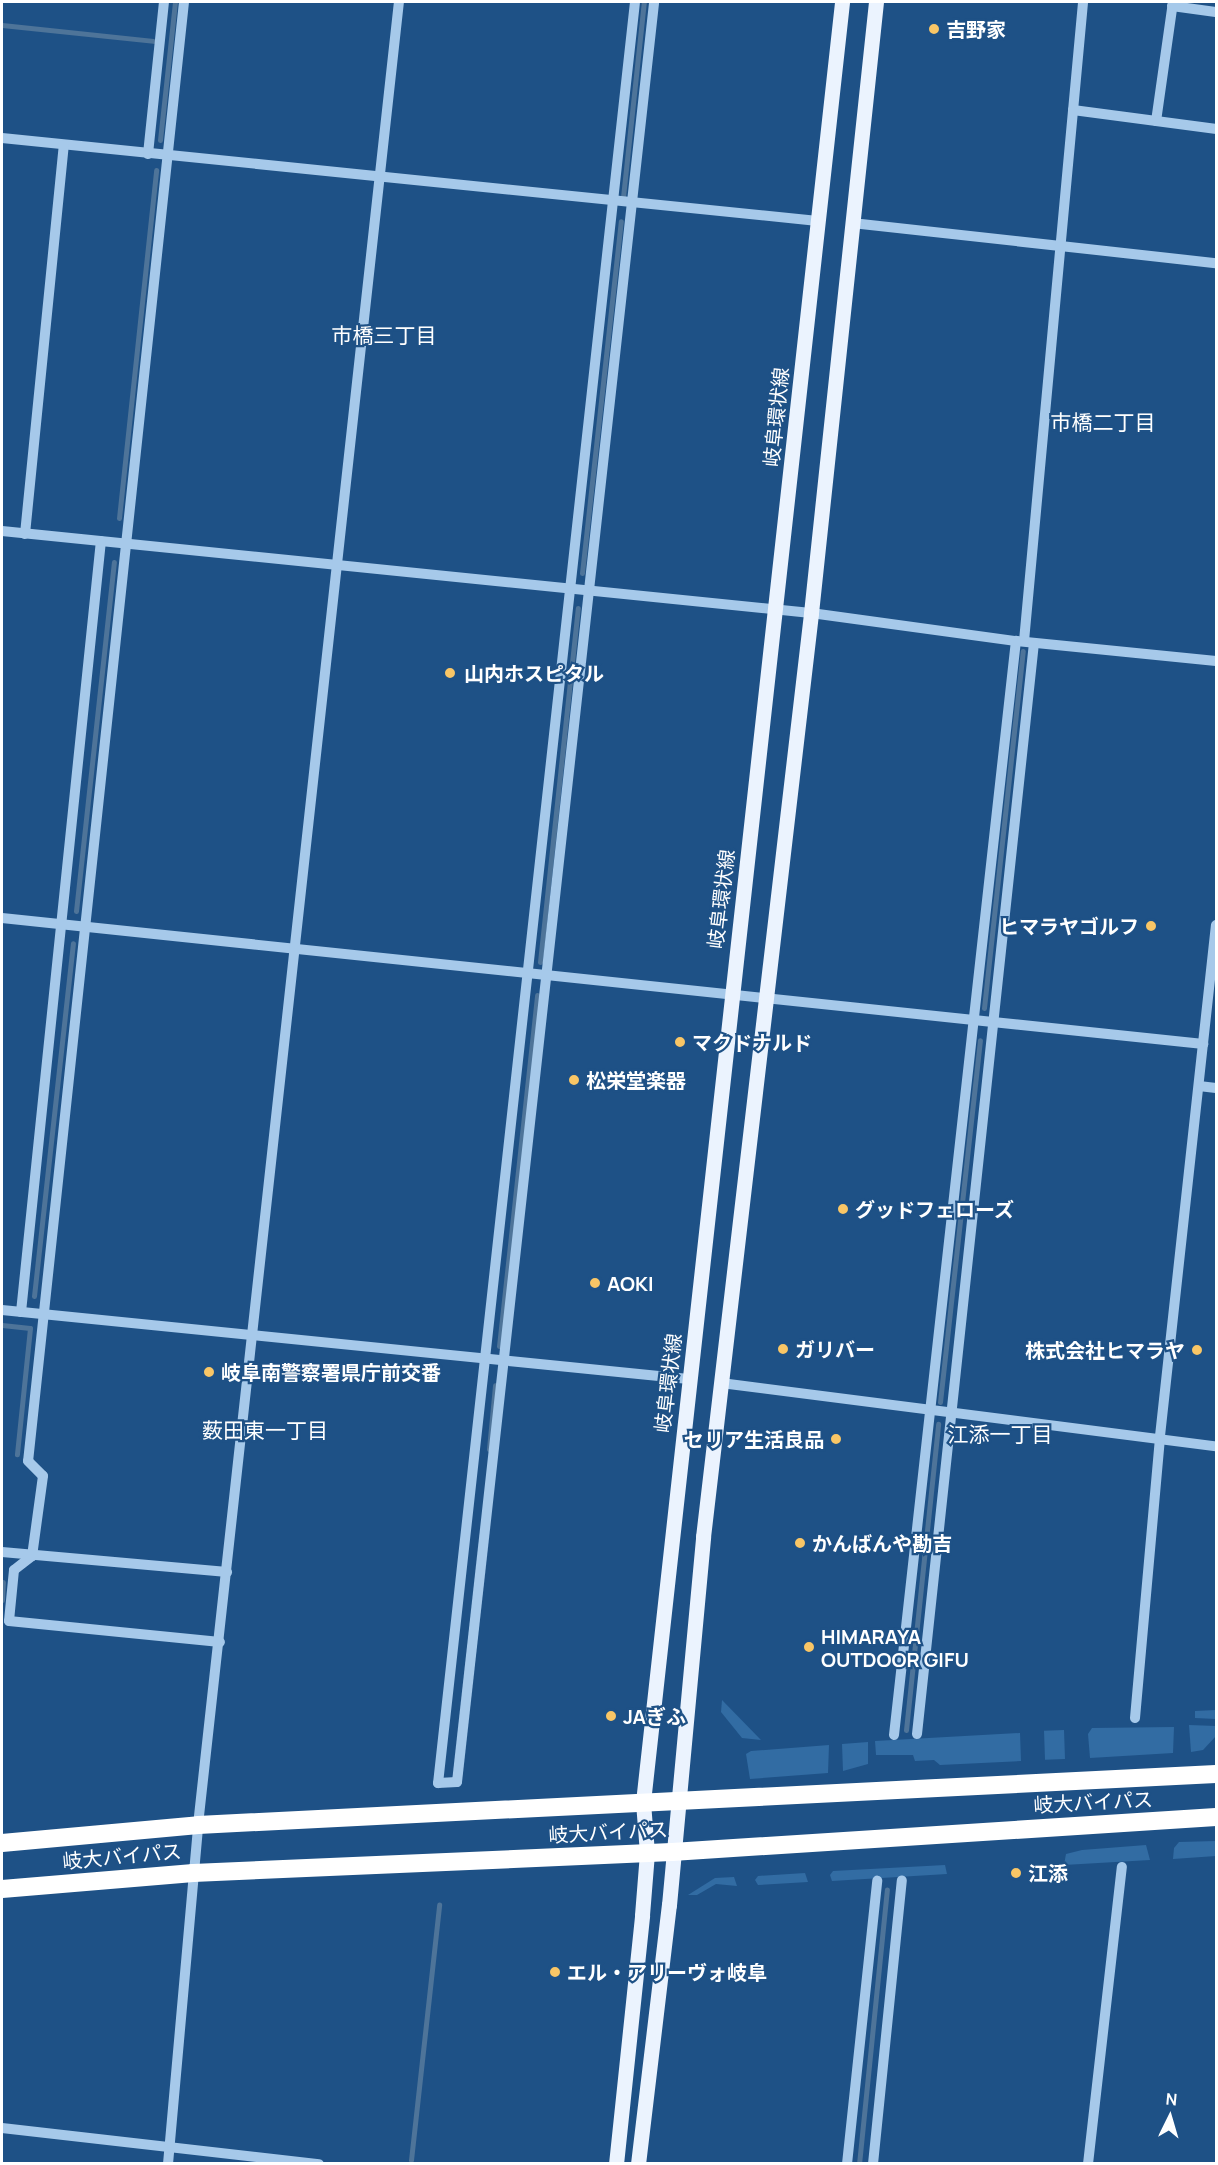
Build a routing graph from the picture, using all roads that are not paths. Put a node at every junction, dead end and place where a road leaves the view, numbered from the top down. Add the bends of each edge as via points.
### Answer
1 (164, 2) edge
2 (184, 2) edge
3 (399, 2) edge
4 (635, 2) edge
5 (654, 2) edge
6 (842, 2) edge
7 (876, 2) edge
8 (1083, 2) edge
9 (1173, 4) edge
10 (1216, 12) edge
11 (1073, 110) junction
12 (1156, 121) junction
13 (1216, 129) edge
14 (2, 138) edge
15 (64, 145) junction
16 (148, 154) junction
17 (167, 156) junction
18 (380, 177) junction
19 (615, 201) junction
20 (633, 203) junction
21 (818, 221) junction
22 (852, 223) junction
23 (1060, 248) junction
24 (1216, 263) edge
25 (2, 531) edge
26 (25, 534) junction
27 (101, 541) junction
28 (125, 543) junction
29 (336, 567) junction
30 (570, 590) junction
31 (590, 591) junction
32 (777, 610) junction
33 (811, 613) junction
34 (1024, 642) junction
35 (1216, 661) edge
36 (2, 918) edge
37 (62, 924) junction
38 (1216, 925) edge
39 (83, 927) junction
40 (295, 949) junction
41 (525, 973) junction
42 (544, 975) junction
43 (731, 994) junction
44 (764, 998) junction
45 (974, 1020) junction
46 (993, 1022) junction
47 (1203, 1044) junction
48 (1199, 1086) junction
49 (1216, 1088) edge
50 (2, 1310) edge
51 (21, 1312) junction
52 (43, 1314) junction
53 (254, 1336) junction
54 (482, 1359) junction
55 (501, 1361) junction
56 (690, 1379) junction
57 (721, 1383) junction
58 (931, 1408) junction
59 (952, 1411) junction
60 (1160, 1436) junction
61 (1216, 1446) edge
62 (2, 1552) edge
63 (32, 1556) junction
64 (227, 1572) junction
65 (220, 1642) junction
66 (1135, 1718) dead end
67 (917, 1734) dead end
68 (894, 1735) dead end
69 (1214, 1773) edge
70 (678, 1799) junction
71 (643, 1802) junction
72 (1216, 1817) edge
73 (198, 1825) junction
74 (2, 1843) edge
75 (672, 1852) junction
76 (646, 1853) junction
77 (1122, 1867) dead end
78 (194, 1873) junction
79 (902, 1880) dead end
80 (877, 1881) dead end
81 (2, 1889) edge
82 (2, 2128) edge
83 (169, 2149) junction
84 (168, 2163) edge
85 (319, 2163) edge
86 (616, 2163) edge
87 (638, 2163) edge
88 (847, 2163) edge
89 (873, 2163) edge
90 (1088, 2163) edge

1 - 16 street
2 - 17 street
3 - 18 street
4 - 19 street
5 - 20 street
6 - 21 main road, 岐阜環状線
7 - 22 main road
8 - 11 street
9 - 10 street
9 - 12 street
11 - 12 street
11 - 23 street
12 - 13 street
14 - 15 street
15 - 16 street
15 - 26 street
16 - 17 street
17 - 18 street
17 - 28 street
18 - 19 street
18 - 29 street
19 - 20 street
19 - 30 street
20 - 21 street
20 - 31 street
21 - 32 main road, 岐阜環状線
22 - 23 street
22 - 33 main road
23 - 24 street
23 - 34 street
25 - 26 street
26 - 27 street
27 - 28 street
27 - 37 street
28 - 29 street
28 - 39 street
29 - 30 street
29 - 40 street
30 - 31 street
30 - 41 street
31 - 32 street
31 - 42 street
32 - 33 street
32 - 43 main road, 岐阜環状線
33 - 34 street
33 - 44 main road
34 - 35 street
34 - 45 street
34 - 46 street
36 - 37 street
37 - 39 street
37 - 51 street
38 - 47 street
39 - 40 street
39 - 52 street
40 - 41 street
40 - 53 street
41 - 42 street
41 - 54 street
42 - 43 street
42 - 55 street
43 - 44 street
43 - 56 main road, 岐阜環状線
44 - 45 street
44 - 57 main road
45 - 46 street
45 - 58 street
46 - 47 street
46 - 59 street
47 - 48 street
48 - 49 street
48 - 60 street
50 - 51 street
51 - 52 street
52 - 53 street
52 - 63 street via 28,1461 44,1476
53 - 54 street
53 - 64 street
54 - 55 street
54 - 55 street via 438,1783 457,1782
55 - 56 street
56 - 71 main road, 岐阜環状線
57 - 58 street
57 - 70 main road
58 - 59 street
58 - 68 street
59 - 60 street
59 - 67 street
60 - 61 street
60 - 66 street
62 - 63 street
63 - 64 street
63 - 65 street via 14,1570 9,1621
64 - 65 street
65 - 73 street
69 - 70 highway, 岐大バイパス
70 - 71 highway, 岐大バイパス
70 - 75 main road
71 - 73 highway, 岐大バイパス
71 - 76 main road, 岐阜環状線
72 - 75 highway, 岐大バイパス
73 - 74 highway, 岐大バイパス
73 - 78 street
75 - 76 highway, 岐大バイパス
75 - 87 main road
76 - 78 highway, 岐大バイパス
76 - 86 main road, 岐阜環状線
77 - 90 street
78 - 81 highway, 岐大バイパス
78 - 83 street
79 - 89 street
80 - 88 street
82 - 83 street
83 - 84 street
83 - 85 street

